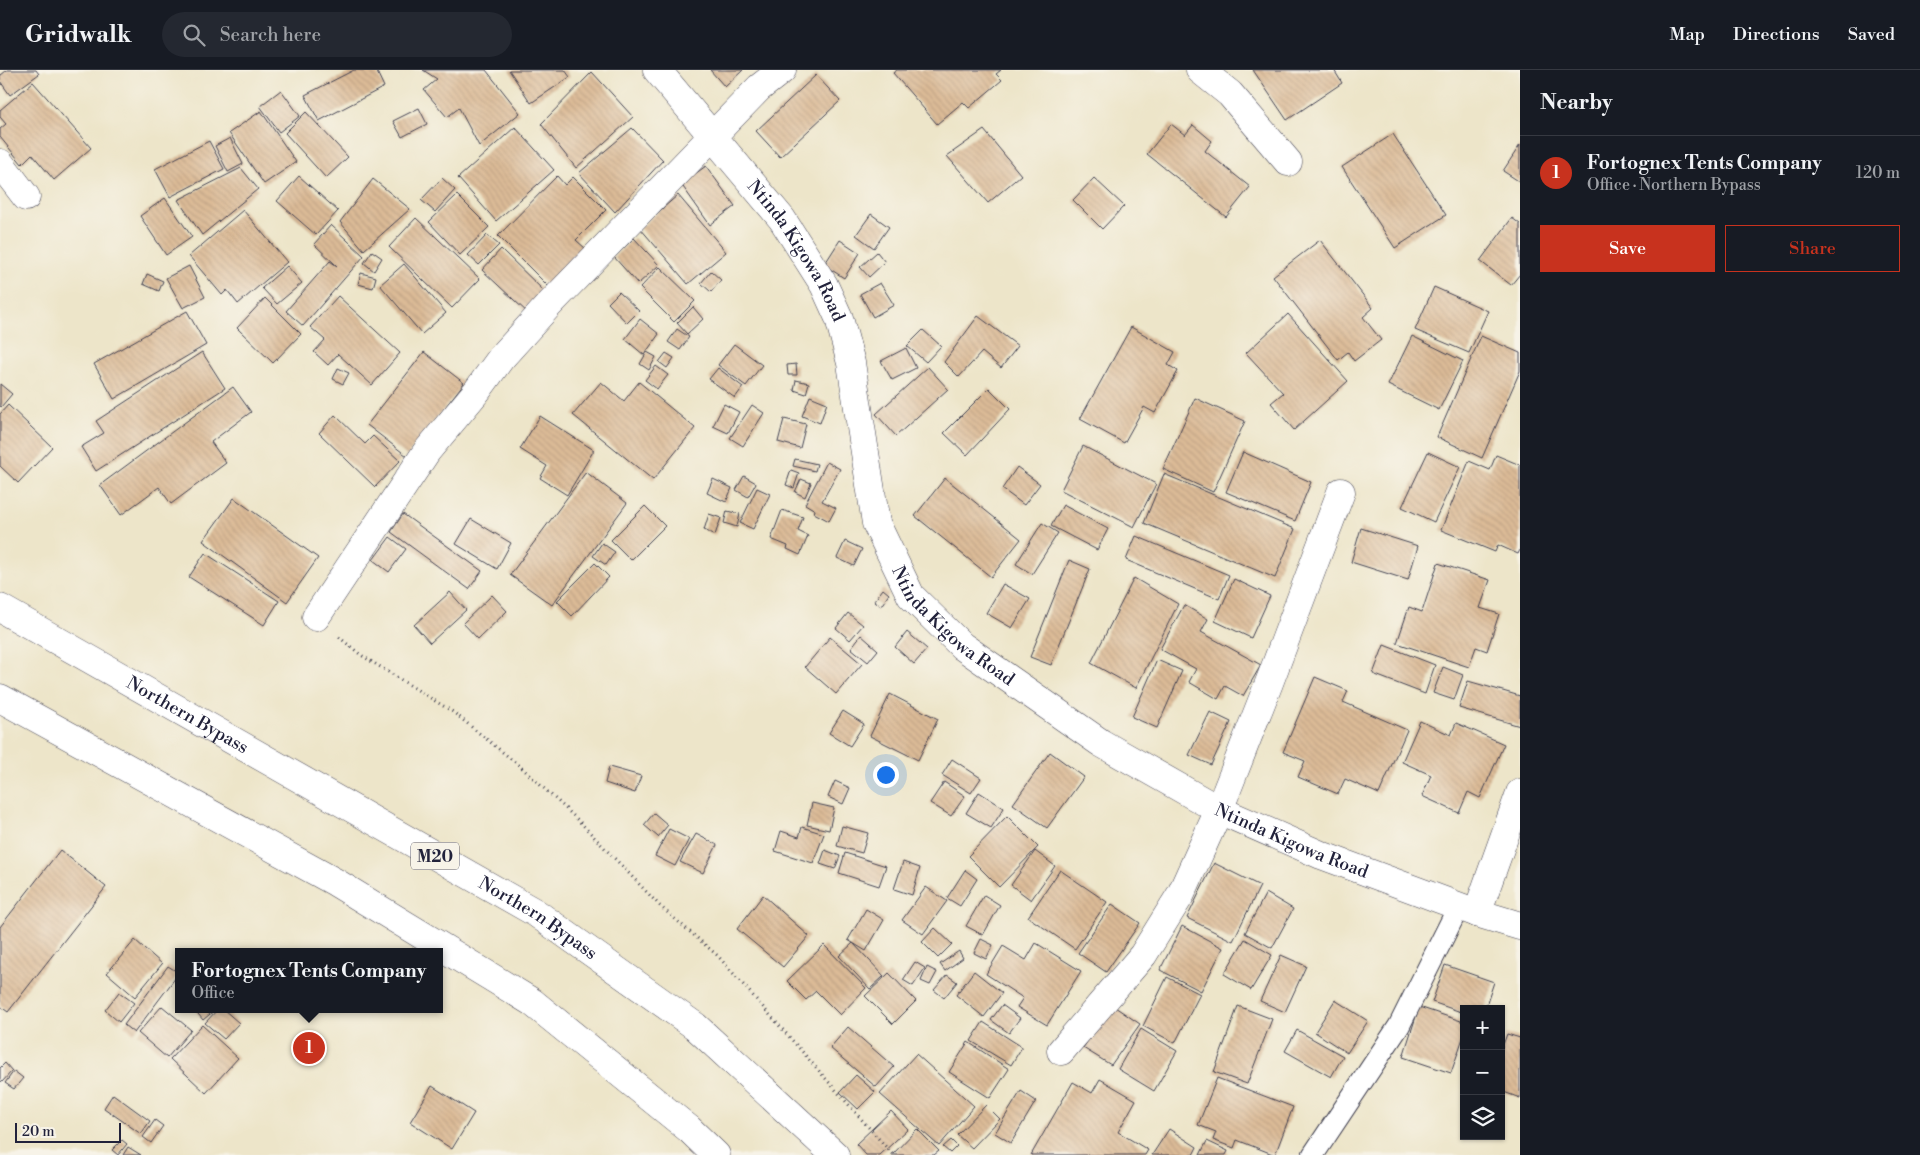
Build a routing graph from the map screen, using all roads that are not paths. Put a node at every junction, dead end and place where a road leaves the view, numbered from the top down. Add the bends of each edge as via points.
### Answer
1 (658, 70) edge
2 (782, 70) edge
3 (1200, 70) edge
4 (713, 137) junction
5 (1288, 162) dead end
6 (0, 163) edge
7 (26, 198) dead end
8 (1341, 492) dead end
9 (0, 608) edge
10 (316, 617) road end
11 (0, 698) edge
12 (1520, 793) edge
13 (1218, 810) junction
14 (1468, 909) junction
15 (1520, 926) edge
16 (1061, 1051) dead end
17 (716, 1155) edge
18 (835, 1155) edge
19 (1314, 1155) edge

1 - 4 main road, Ntinda Kigowa Road
2 - 4 main road
3 - 5 main road via 1230,94
4 - 10 main road via 501,358 427,451
4 - 13 main road, Ntinda Kigowa Road via 782,219 824,285 839,318 851,363 876,522 910,596 970,652 1101,743
6 - 7 main road
8 - 13 main road
9 - 18 main road, Northern Bypass / M20 via 536,913 695,1026
11 - 17 main road via 335,882 532,1002 689,1129
12 - 14 main road
13 - 14 main road, Ntinda Kigowa Road via 1321,855
13 - 16 main road via 1181,894 1158,932 1143,955
14 - 15 main road, Ntinda Kigowa Road
14 - 19 lane via 1399,1026

